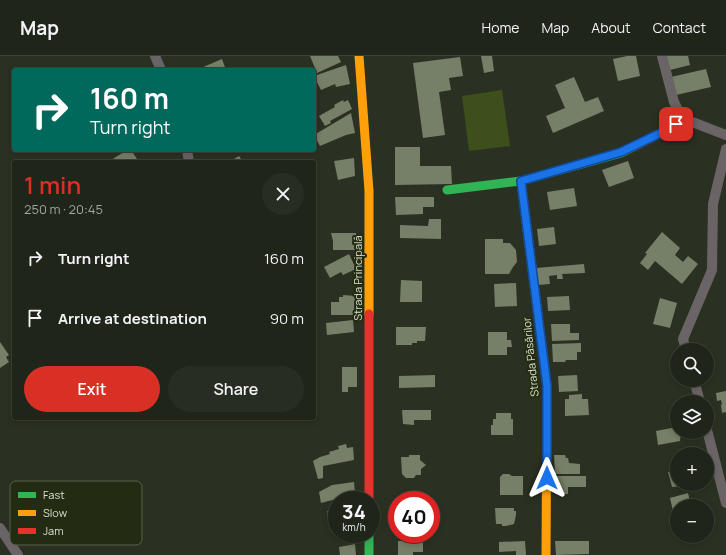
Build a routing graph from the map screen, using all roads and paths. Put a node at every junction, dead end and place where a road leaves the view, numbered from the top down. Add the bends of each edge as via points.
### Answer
1 (155, 56) edge
2 (359, 56) edge
3 (662, 56) edge
4 (160, 68) edge
5 (682, 118) junction
6 (726, 135) edge
7 (726, 149) edge
8 (521, 181) junction
9 (447, 190) dead end
10 (684, 343) edge
11 (709, 439) edge
12 (369, 491) edge
13 (726, 503) edge
14 (0, 528) edge
15 (3, 538) edge
16 (369, 543) edge
17 (18, 555) edge
18 (369, 555) edge
19 (546, 555) edge

1 - 4 street
2 - 12 street, Strada Principală via 369,191
3 - 5 street via 674,102
5 - 6 street
5 - 8 street via 669,129 621,152
7 - 10 street via 713,204 712,270
8 - 9 street
8 - 19 street, Strada Păsărilor via 547,386
11 - 13 street
14 - 15 street
15 - 17 street
16 - 18 street

